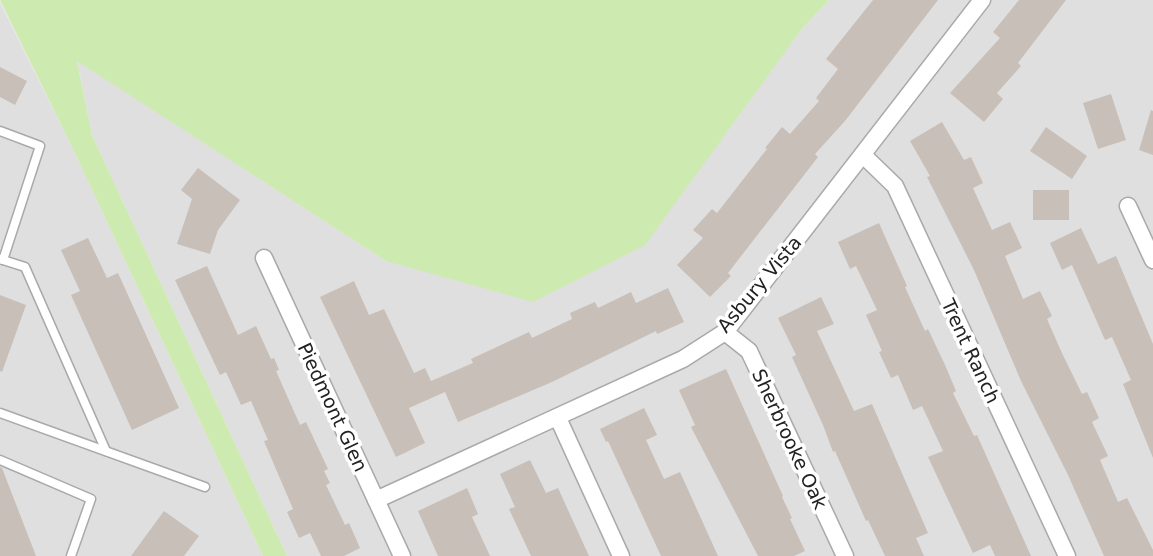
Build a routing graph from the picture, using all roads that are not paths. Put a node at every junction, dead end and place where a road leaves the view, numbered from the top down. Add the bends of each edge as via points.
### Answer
1 (982, 0) edge
2 (0, 131) edge
3 (863, 155) junction
4 (1128, 206) dead end
5 (264, 258) dead end
6 (2, 259) edge
7 (1153, 260) edge
8 (724, 332) junction
9 (0, 413) edge
10 (558, 418) junction
11 (106, 451) junction
12 (0, 460) edge
13 (205, 486) dead end
14 (376, 500) junction
15 (71, 556) edge
16 (402, 556) edge
17 (621, 556) edge
18 (845, 556) edge
19 (1067, 556) edge

1 - 3 street, Asbury Vista
2 - 6 lane via 40,146
3 - 8 street, Asbury Vista
3 - 19 street, Trent Ranch via 895,186
4 - 7 street
5 - 14 street, Piedmont Glen
6 - 11 lane via 25,267
8 - 10 street, Asbury Vista via 683,359
8 - 18 street, Sherbrooke Oak via 749,351
9 - 11 lane
10 - 14 street, Asbury Vista
10 - 17 street
11 - 13 lane
12 - 15 lane via 91,499
14 - 16 street, Piedmont Glen

